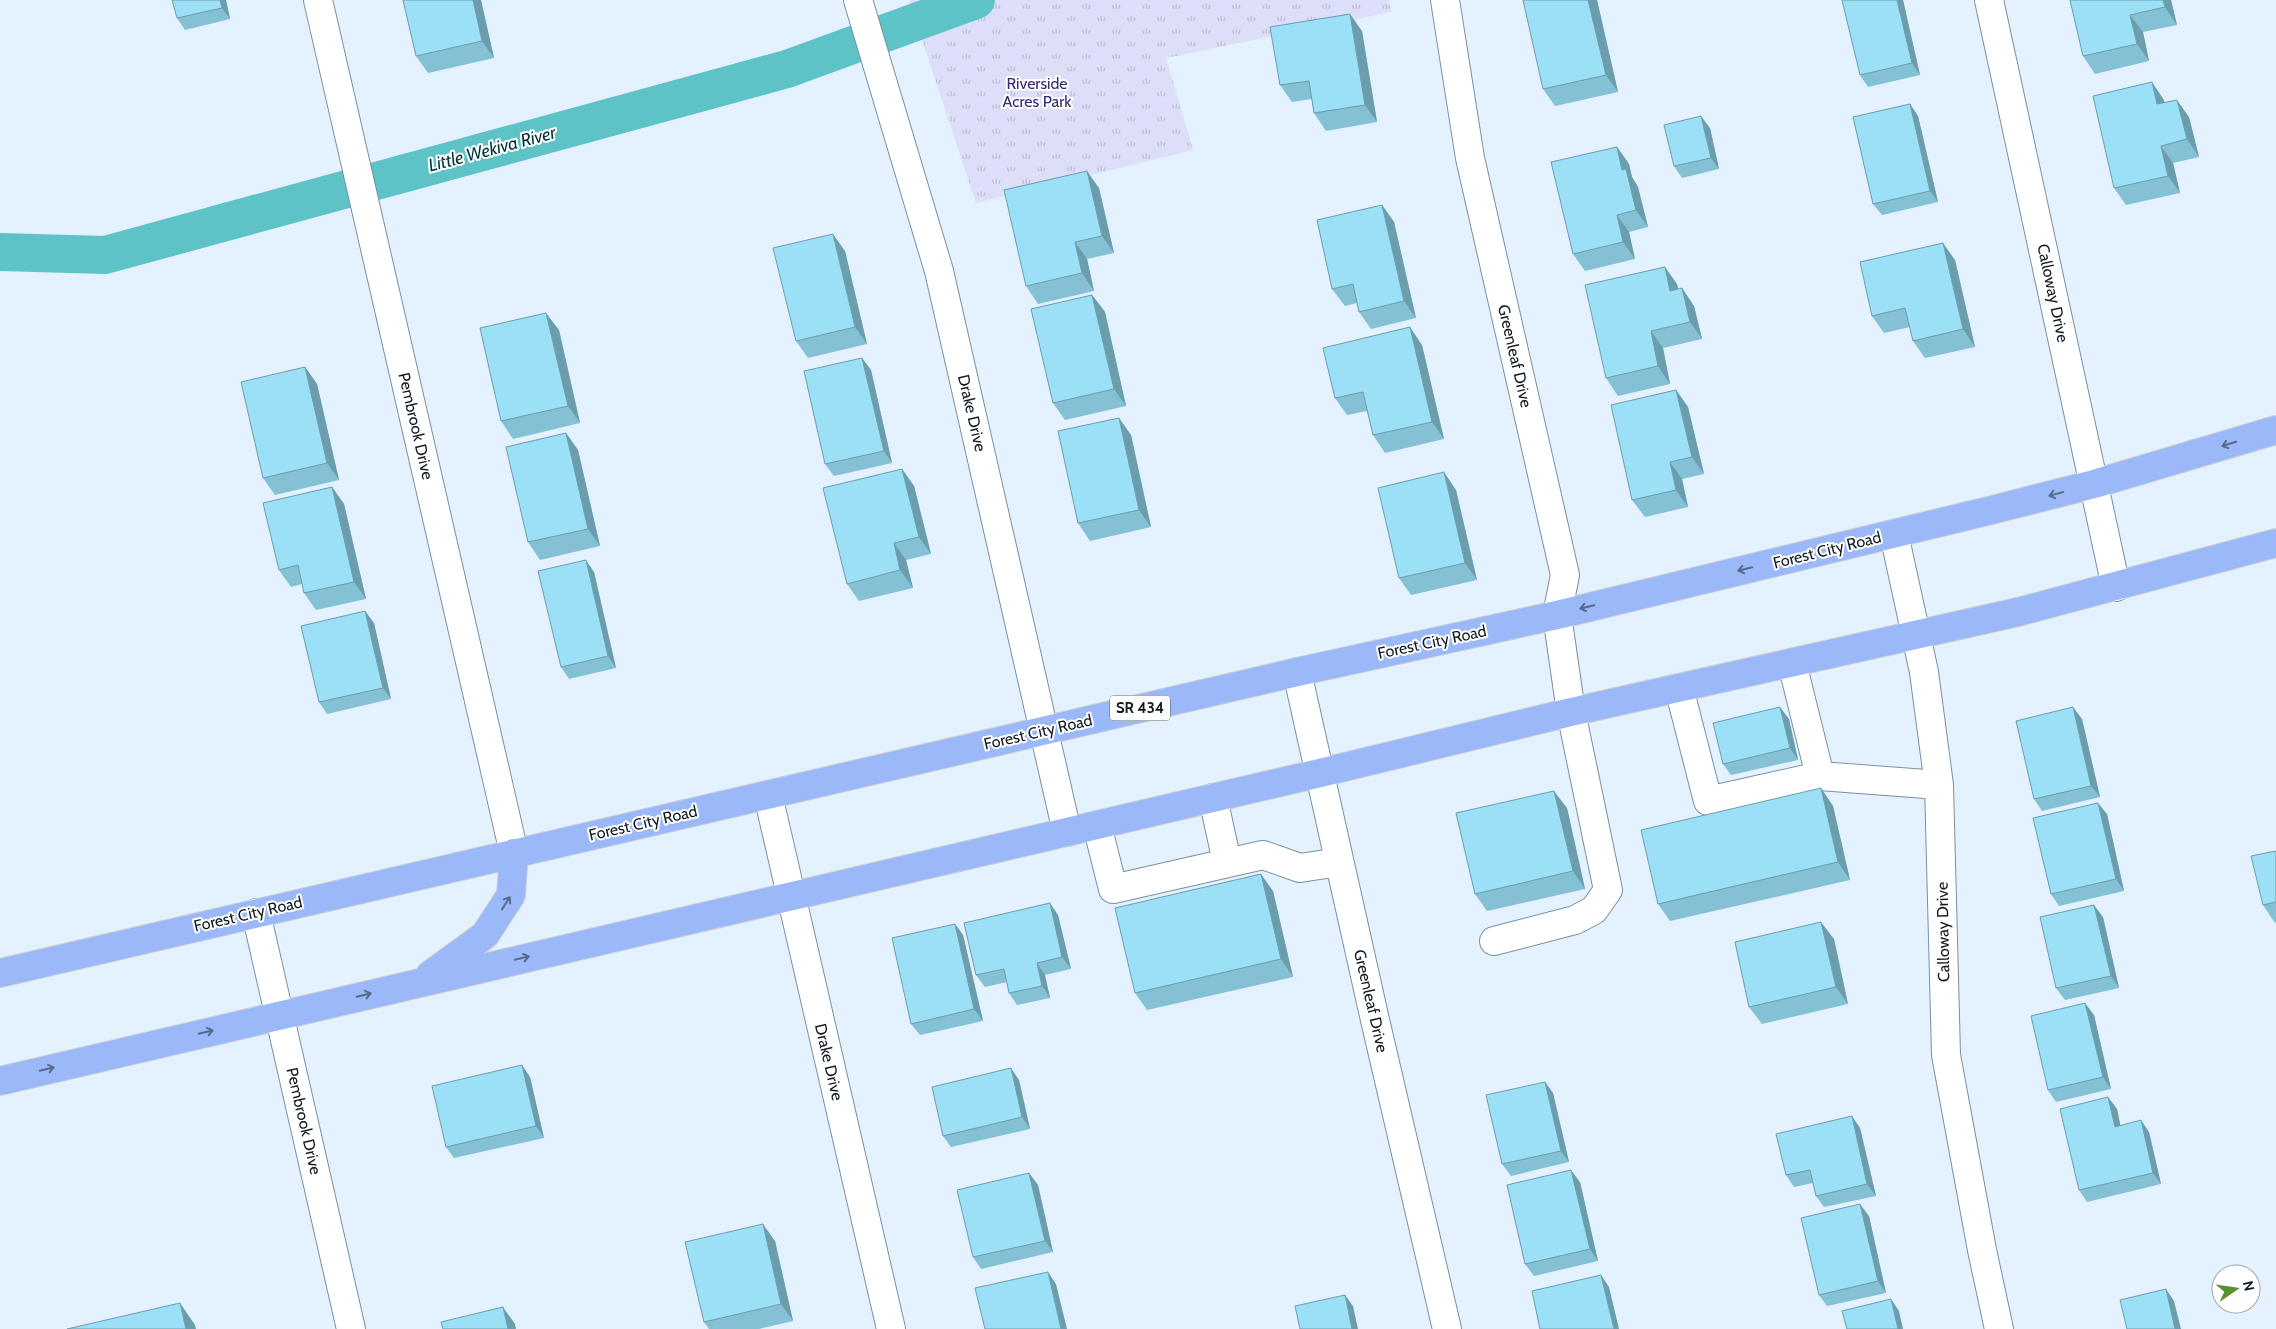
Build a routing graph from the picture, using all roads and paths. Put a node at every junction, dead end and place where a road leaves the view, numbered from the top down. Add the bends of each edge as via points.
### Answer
1 (318, 0) edge
2 (858, 0) edge
3 (1445, 0) edge
4 (1990, 0) edge
5 (2276, 430) edge
6 (2094, 484) junction
7 (1894, 534) junction
8 (2276, 543) edge
9 (2116, 587) junction
10 (1557, 615) junction
11 (1916, 636) junction
12 (1792, 663) junction
13 (1297, 672) junction
14 (1679, 688) junction
15 (1571, 712) junction
16 (1044, 730) junction
17 (1723, 742) edge
18 (1695, 749) junction
19 (1320, 773) junction
20 (1820, 776) junction
21 (1939, 785) junction
22 (768, 795) junction
23 (1213, 798) junction
24 (1097, 825) junction
25 (1067, 832) junction
26 (514, 853) junction
27 (1227, 862) junction
28 (1339, 862) junction
29 (790, 896) junction
30 (256, 912) junction
31 (1494, 941) dead end
32 (0, 973) edge
33 (420, 982) junction
34 (279, 1015) junction
35 (0, 1081) edge
36 (351, 1329) edge
37 (891, 1329) edge
38 (1447, 1329) edge
39 (1999, 1329) edge

1 - 26 street, Pembrook Drive
2 - 16 street, Drake Drive via 939,271
3 - 10 street, Greenleaf Drive via 1470,158 1565,575
4 - 6 street, Calloway Drive
5 -> 6 main road, Forest City Road / SR 434
6 -> 7 main road, Forest City Road / SR 434
6 - 9 street, Calloway Drive
7 -> 10 main road, Forest City Road / SR 434
7 - 11 street, Calloway Drive
8 - 9 main road
9 - 11 main road
10 - 13 main road, Forest City Road / SR 434
10 - 15 street, Greenleaf Drive
11 - 12 main road
11 - 21 street, Calloway Drive
12 - 14 main road
12 - 20 street via 1798,724
13 - 16 main road, Forest City Road / SR 434
13 - 19 street, Greenleaf Drive
14 - 15 main road
14 - 18 street
15 - 19 main road
15 - 31 street, Greenleaf Drive via 1608,890 1594,910 1575,920
16 - 22 main road, Forest City Road / SR 434
16 - 25 street, Drake Drive
17 - 18 street
18 - 20 street via 1708,801
19 - 23 main road
19 - 28 street, Greenleaf Drive
20 - 21 street
21 - 39 street, Calloway Drive via 1946,1055
22 - 26 main road, Forest City Road / SR 434
22 - 29 street, Drake Drive
23 - 24 main road
23 - 27 street
24 - 25 main road
24 - 27 street via 1113,889
25 - 29 main road
26 - 30 main road, Forest City Road / SR 434
33 -> 26 main road via 485,935 511,895
27 - 28 street via 1263,855 1300,868
28 - 38 street, Greenleaf Drive
33 -> 29 main road
29 - 37 street, Drake Drive
30 - 32 main road, Forest City Road / SR 434
30 - 34 street, Pembrook Drive
34 -> 33 main road
35 -> 34 main road
34 - 36 street, Pembrook Drive

